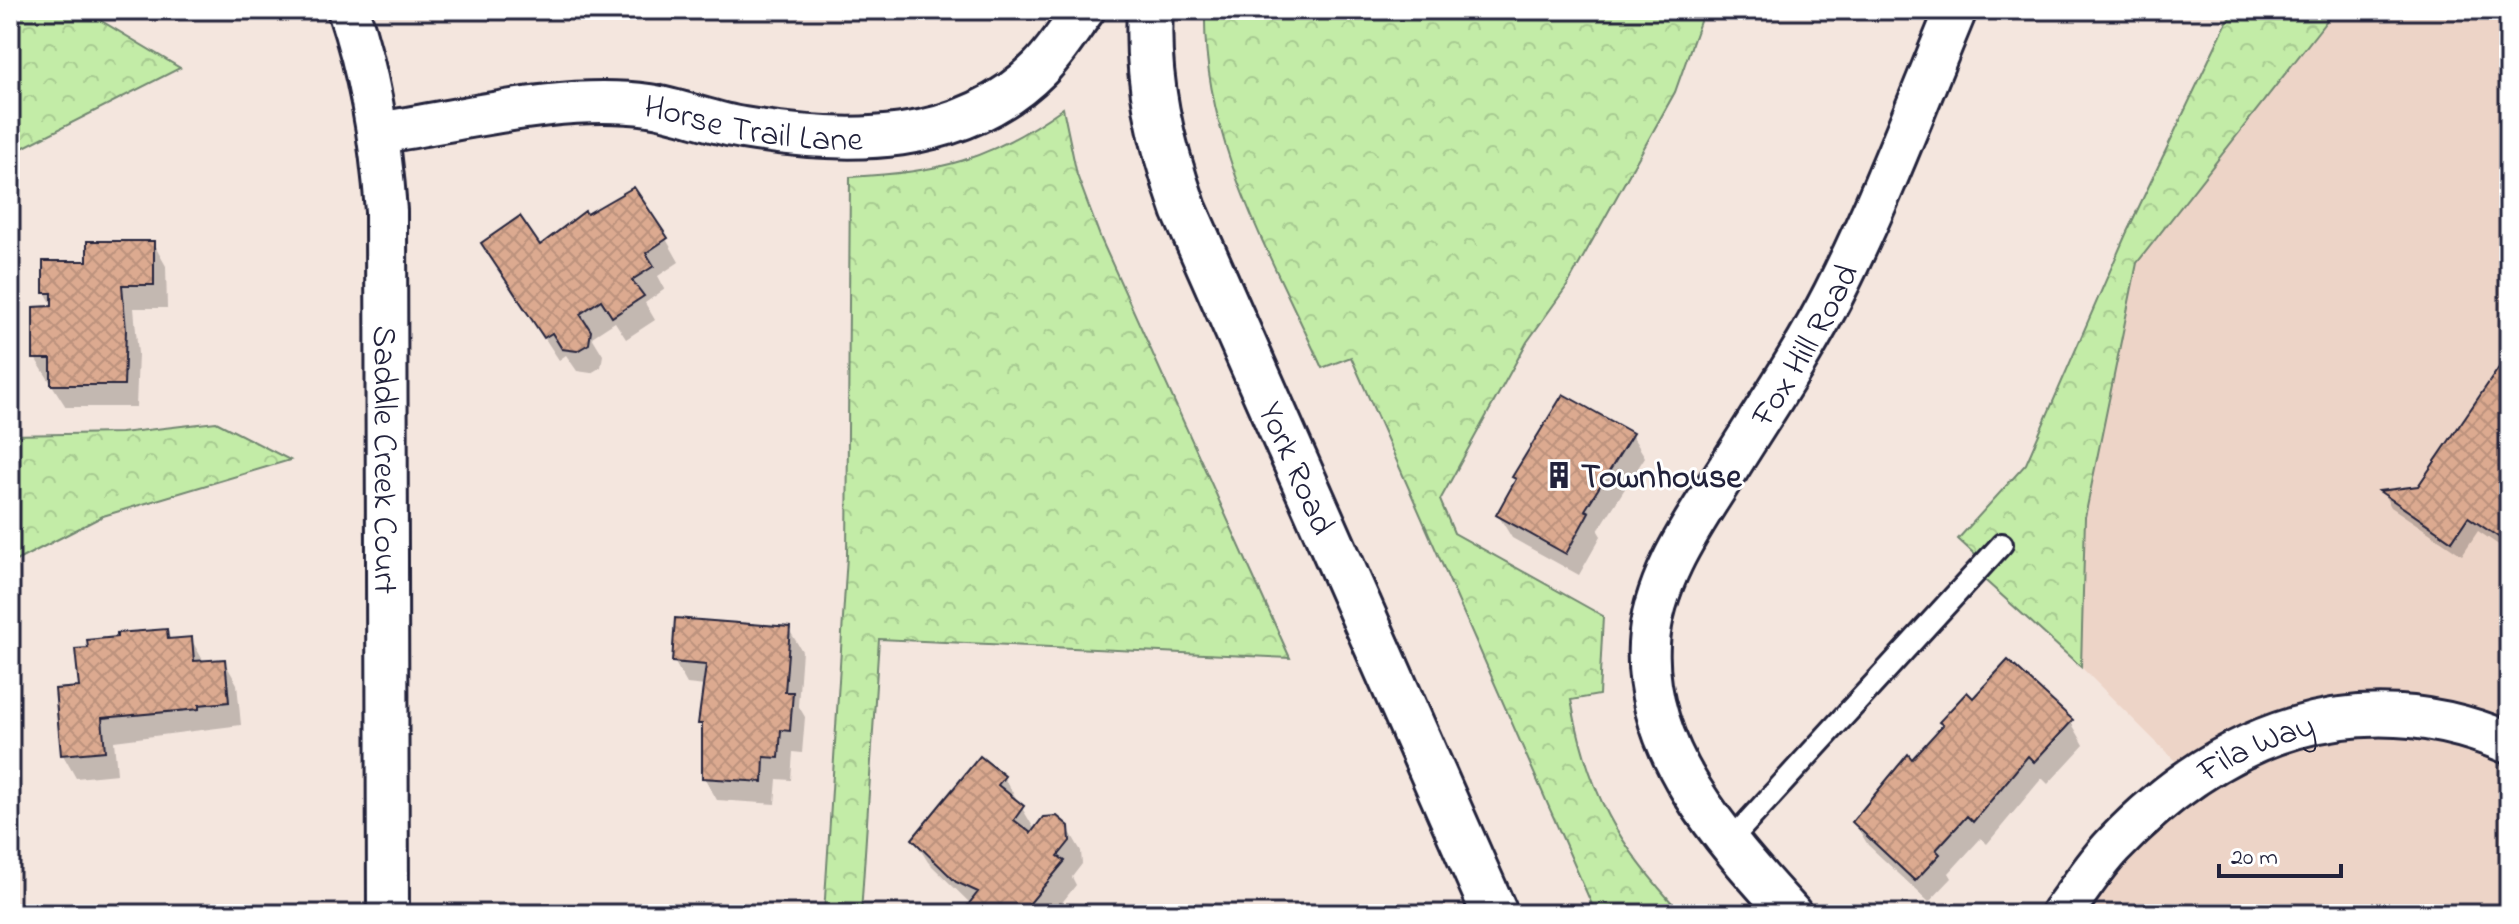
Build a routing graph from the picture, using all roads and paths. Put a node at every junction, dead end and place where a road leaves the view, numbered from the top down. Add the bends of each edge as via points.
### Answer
1 (348, 10) edge
2 (1084, 10) edge
3 (1150, 10) edge
4 (1956, 10) edge
5 (378, 133) junction
6 (2002, 544) dead end
7 (2509, 743) edge
8 (1727, 844) junction
9 (388, 914) edge
10 (1495, 914) edge
11 (1791, 914) edge
12 (2061, 914) edge

1 - 5 street, Saddle Creek Court
2 - 5 street, Horse Trail Lane via 1040,68 992,105 938,129 881,139 811,137 741,128 649,105 584,102
3 - 10 main road, York Road via 1156,116 1184,209
4 - 8 street, Fox Hill Road via 1834,292 1681,544 1658,599 1648,642 1660,721 1681,773
5 - 9 street, Saddle Creek Court via 386,211
6 - 8 lane
7 - 12 street, Fila Way via 2418,715 2375,713 2323,720 2243,745 2141,819 2111,848
8 - 11 street, Fox Hill Road

